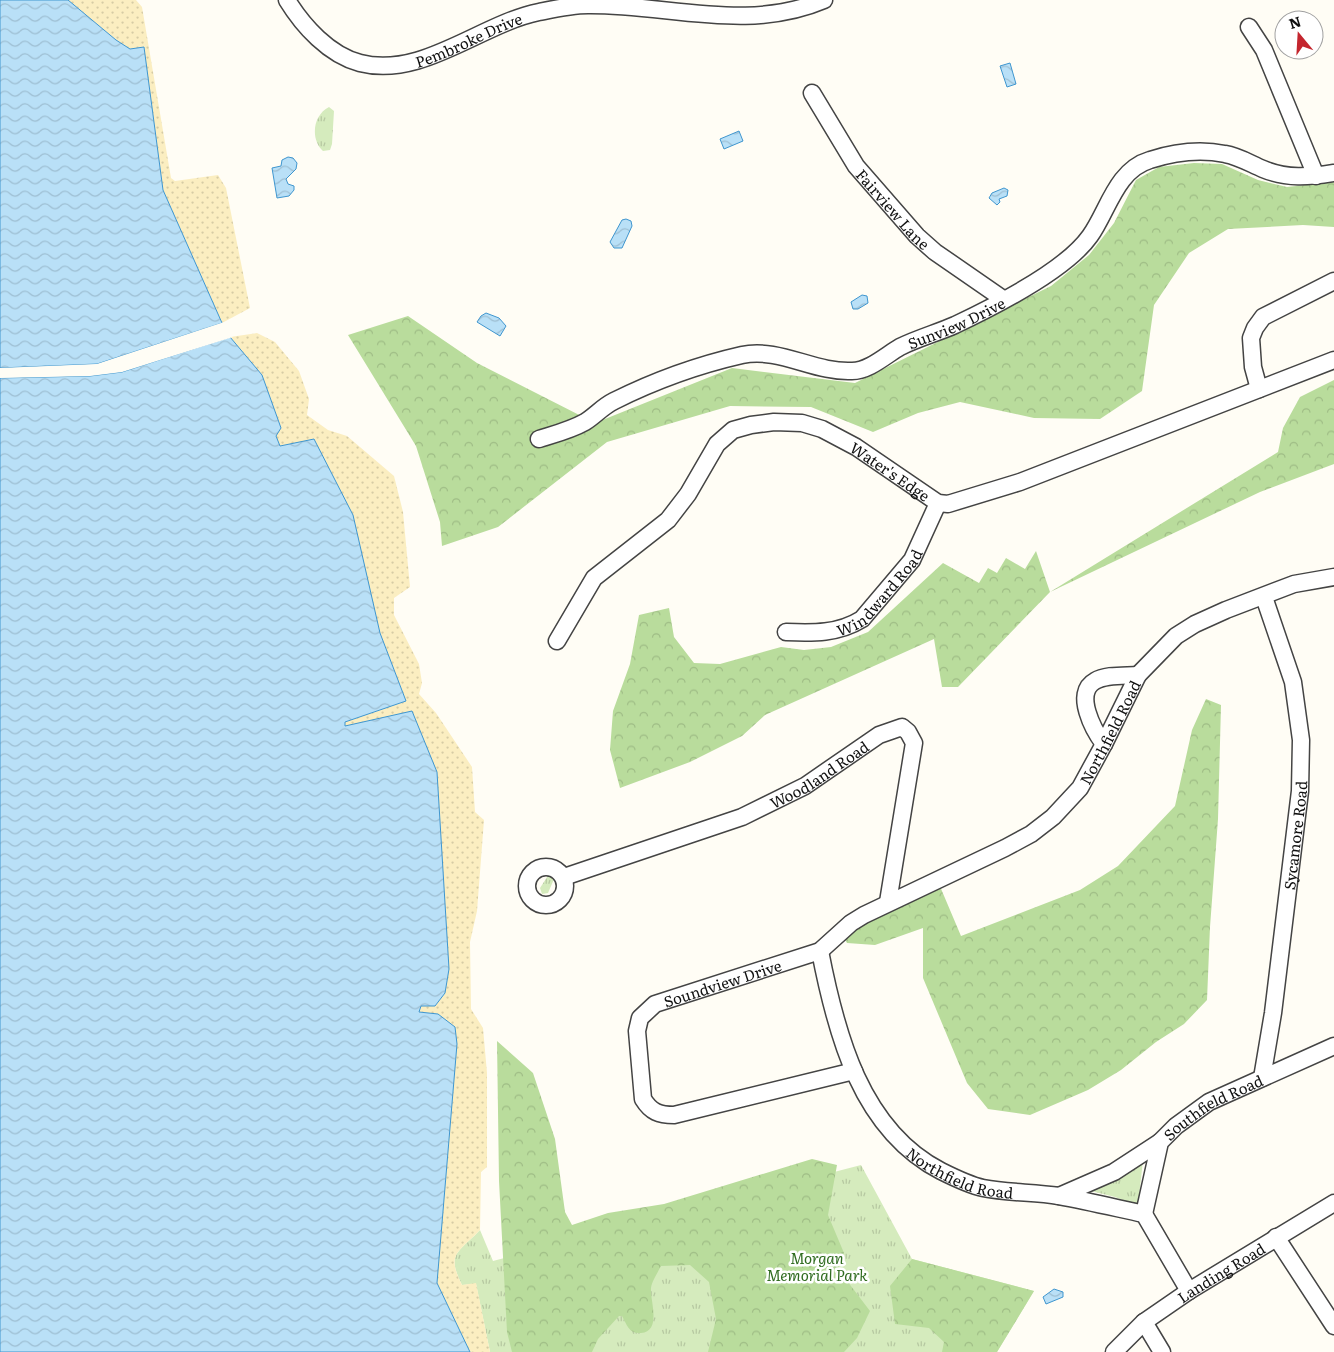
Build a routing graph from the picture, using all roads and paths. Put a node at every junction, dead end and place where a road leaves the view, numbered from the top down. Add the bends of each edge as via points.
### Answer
1 (286, 0) edge
2 (824, 0) edge
3 (1249, 27) dead end
4 (812, 93) dead end
5 (1334, 173) edge
6 (1316, 176) junction
7 (1334, 280) edge
8 (1003, 299) junction
9 (1334, 360) edge
10 (1259, 389) junction
11 (539, 439) dead end
12 (938, 502) junction
13 (1334, 577) edge
14 (1264, 597) junction
15 (786, 632) dead end
16 (557, 640) dead end
17 (1138, 675) junction
18 (1104, 744) junction
19 (564, 877) dead end
20 (888, 902) junction
21 (820, 951) junction
22 (1334, 1046) edge
23 (854, 1071) junction
24 (1262, 1078) junction
25 (1160, 1142) junction
26 (1059, 1196) junction
27 (1334, 1203) edge
28 (1144, 1214) junction
29 (1276, 1238) junction
30 (1189, 1291) junction
31 (1144, 1322) junction
32 (1334, 1326) edge
33 (1114, 1352) edge
34 (1162, 1352) edge

1 - 2 street, Pembroke Drive via 314,35 334,50 360,63 394,65 424,60 492,27 537,12 585,4 700,15 763,16 804,8
3 - 6 street via 1264,50
4 - 8 street, Fairview Lane via 856,166 917,236
5 - 6 street, Sunview Drive
6 - 8 street, Sunview Drive via 1289,177 1228,154 1200,151 1146,161 1118,185 1090,237 1071,256
7 - 10 street via 1263,317 1255,328 1251,338 1253,367
8 - 11 street, Sunview Drive via 854,372 821,369 766,354 744,354 679,373 634,391 600,408 584,423
9 - 10 street, Water's Edge
10 - 12 street, Water's Edge via 1020,482 958,502
12 - 15 street, Windward Road via 912,560 862,619 824,634
12 - 16 street, Water's Edge via 822,428 774,422 733,430 717,444 688,494 668,520 594,578
13 - 14 street, Northfield Road via 1294,584
14 - 17 street, Northfield Road via 1226,610 1183,632
14 - 24 street, Sycamore Road via 1293,682 1301,740 1300,791
17 - 18 street, Northfield Road
17 - 18 street via 1100,678 1089,687 1086,712
18 - 20 street, Northfield Road via 1080,788 1053,817 1031,834
19 - 20 street, Woodland Road via 742,817 805,786 879,735 898,727 908,732 914,743
20 - 21 street, Soundview Drive via 851,923
21 - 23 street, Northfield Road via 829,1001
21 - 23 street, Soundview Drive via 668,999 650,1008 640,1018 637,1031 642,1099 656,1113 674,1115
22 - 24 street, Southfield Road
23 - 26 street, Northfield Road via 864,1095 882,1123 898,1141 926,1163 958,1180 983,1188
24 - 25 street, Southfield Road via 1194,1111
25 - 26 street via 1114,1172
25 - 28 street, Southfield Road
26 - 28 street, Northfield Road
27 - 29 street, Landing Road
28 - 30 street
29 - 30 street, Landing Road
29 - 32 street
30 - 31 street, Landing Road
31 - 33 street, Landing Road
31 - 34 street

